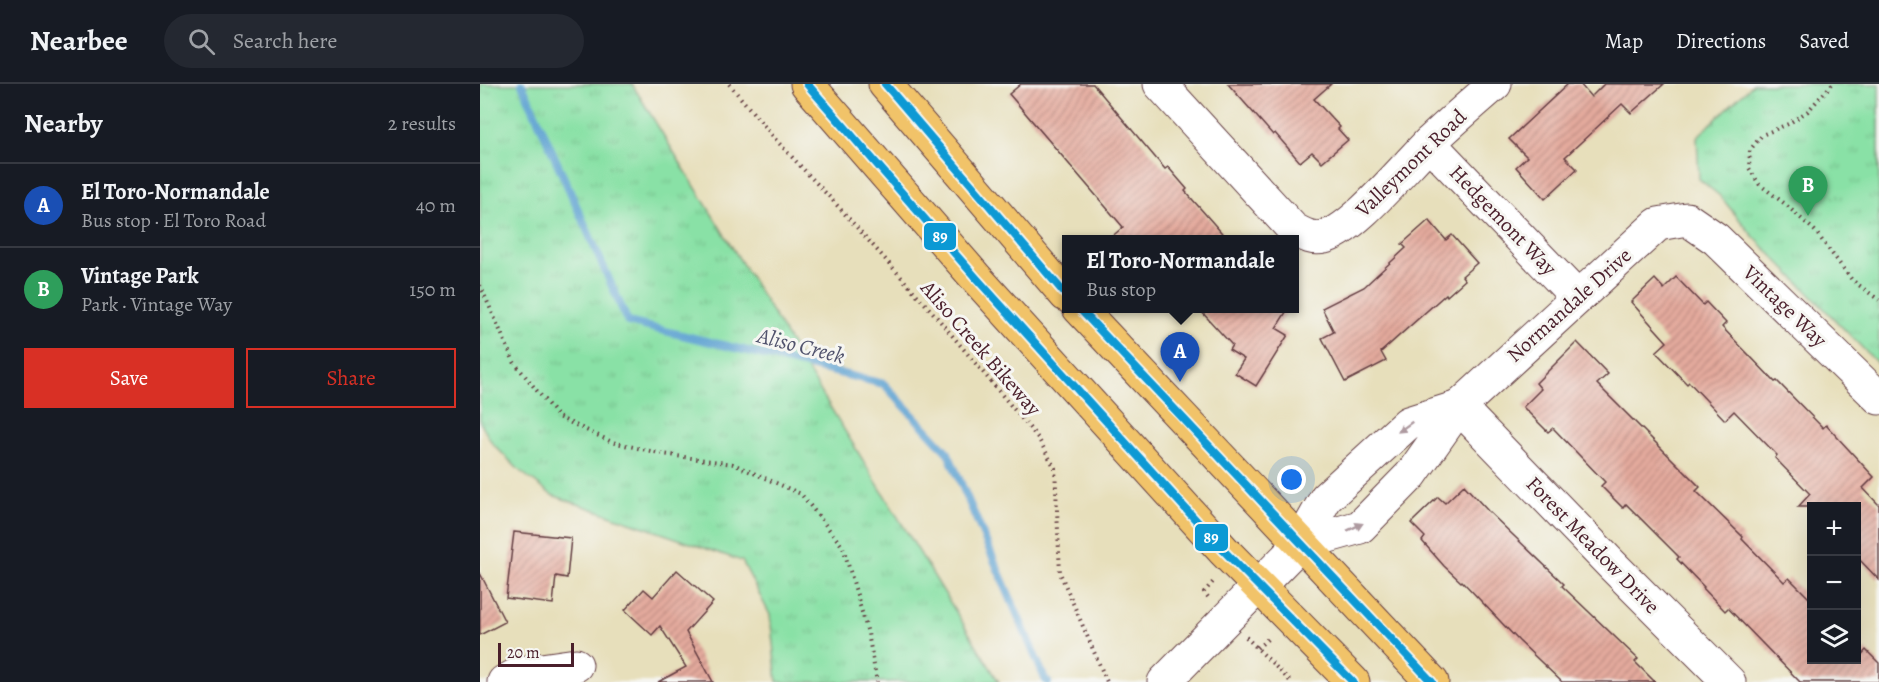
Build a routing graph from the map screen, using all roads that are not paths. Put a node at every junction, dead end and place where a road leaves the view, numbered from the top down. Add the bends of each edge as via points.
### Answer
1 (807, 84) edge
2 (885, 84) edge
3 (1160, 84) edge
4 (1495, 84) edge
5 (1429, 143) junction
6 (1687, 219) joint
7 (1062, 290) edge
8 (1577, 297) junction
9 (1082, 313) edge
10 (1879, 398) edge
11 (1459, 407) junction
12 (1300, 544) junction
13 (1258, 586) junction
14 (576, 665) dead end
15 (504, 682) edge
16 (1164, 682) edge
17 (1353, 682) edge
18 (1432, 682) edge
19 (1728, 682) edge

1 - 13 main road via 977,279
2 - 7 main road
3 - 5 street, Valleymont Road via 1293,229 1308,237 1324,237 1340,230
4 - 5 street, Valleymont Road
5 - 8 street, Hedgemont Way
6 - 8 street, Normandale Drive via 1658,224
6 - 10 street, Vintage Way via 1716,239
8 - 11 street, Normandale Drive
9 - 12 main road
11 -> 12 street, Normandale Drive via 1408,423 1326,498
12 -> 11 street, Normandale Drive via 1360,527 1411,475
11 - 19 street, Forest Meadow Drive
12 - 13 street, Normandale Drive
12 - 18 main road
13 - 16 street, Normandale Drive
13 - 17 main road
14 - 15 street via 520,673

